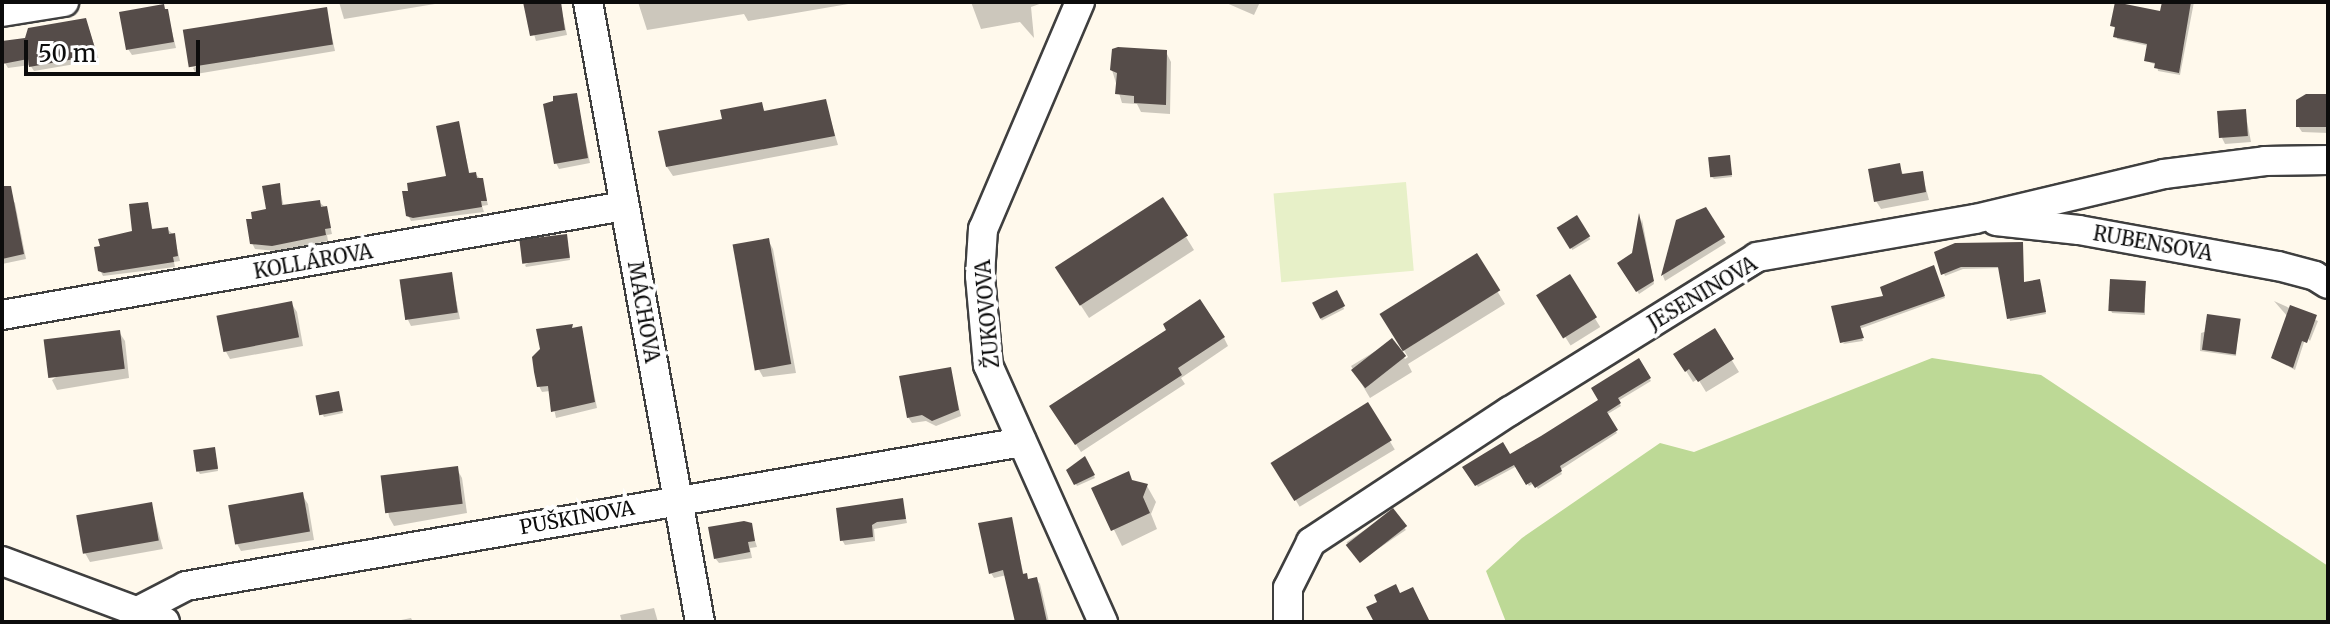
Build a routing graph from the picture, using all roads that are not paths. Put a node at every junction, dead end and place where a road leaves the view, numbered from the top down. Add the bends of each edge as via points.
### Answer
1 (64, 2) edge
2 (588, 2) edge
3 (1080, 2) edge
4 (2, 12) edge
5 (2328, 160) edge
6 (624, 206) junction
7 (1975, 219) junction
8 (2328, 284) edge
9 (2, 315) edge
10 (1022, 442) junction
11 (678, 499) junction
12 (2, 561) edge
13 (138, 611) junction
14 (165, 622) edge
15 (700, 622) edge
16 (1103, 622) edge
17 (1288, 622) edge

1 - 4 street
2 - 6 street, MÁCHOVA
3 - 10 street, ŽUKOVOVA via 983,229 980,276 988,365
5 - 7 street, JESENINOVA via 2265,161 2164,174
6 - 9 street, KOLLÁROVA
6 - 11 street, MÁCHOVA
7 - 8 street, RUBENSOVA via 2079,230 2278,266
7 - 17 street, JESENINOVA via 1757,257 1311,542 1288,588
10 - 11 street, PUŠKINOVA
10 - 16 street, ŽUKOVOVA
11 - 13 street, PUŠKINOVA via 186,586
11 - 15 street, MÁCHOVA
12 - 13 street
13 - 14 street

